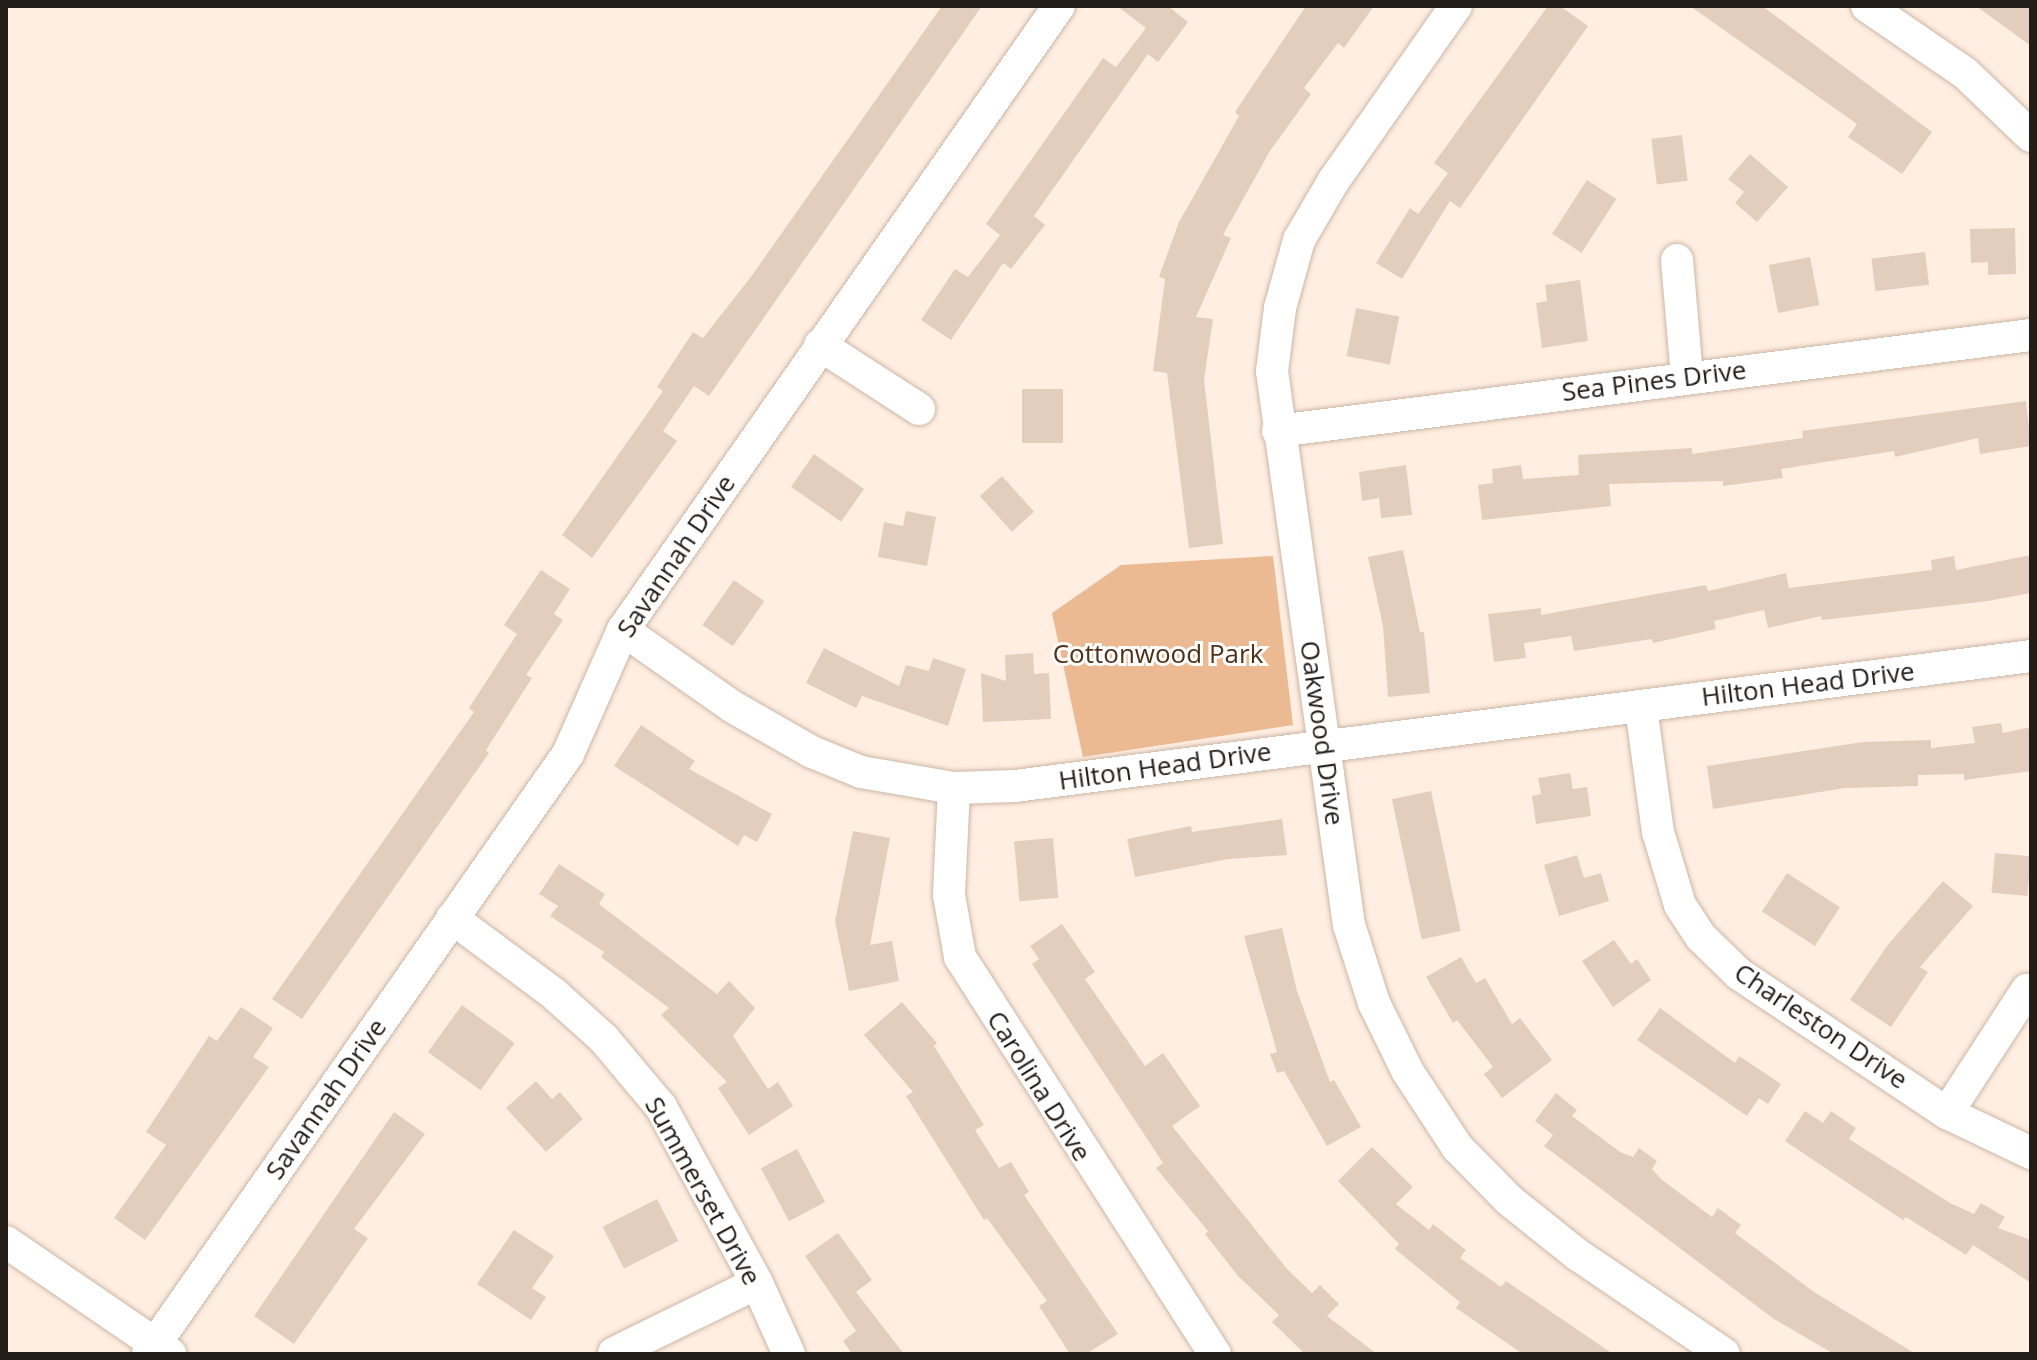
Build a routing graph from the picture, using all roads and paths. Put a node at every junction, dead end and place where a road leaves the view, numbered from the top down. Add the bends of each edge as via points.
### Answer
1 (1059, 6) edge
2 (1456, 6) edge
3 (1867, 6) edge
4 (2031, 136) edge
5 (1677, 260) dead end
6 (2031, 335) edge
7 (820, 345) junction
8 (1687, 376) junction
9 (919, 409) dead end
10 (1278, 431) junction
11 (623, 630) junction
12 (2031, 656) edge
13 (1641, 707) junction
14 (1324, 745) junction
15 (954, 788) junction
16 (452, 918) junction
17 (2027, 990) dead end
18 (1947, 1113) junction
19 (2031, 1153) edge
20 (6, 1242) edge
21 (757, 1283) junction
22 (158, 1350) edge
23 (614, 1353) edge
24 (789, 1354) edge
25 (1215, 1354) edge
26 (1724, 1354) edge

1 - 7 street, Savannah Drive
2 - 10 street, Oakwood Drive via 1334,180 1299,240 1280,308 1272,371
3 - 4 street via 1965,73
5 - 8 street
6 - 8 street, Sea Pines Drive
7 - 9 street
7 - 11 street, Savannah Drive
8 - 10 street, Sea Pines Drive
10 - 14 street, Oakwood Drive
11 - 15 street, Hilton Head Drive via 733,707 812,752 861,772
11 - 16 street, Savannah Drive via 568,754
12 - 13 street, Hilton Head Drive
13 - 14 street, Hilton Head Drive
13 - 18 street, Charleston Drive via 1658,832 1680,905 1701,937 1739,974
14 - 15 street, Hilton Head Drive via 1015,786
14 - 26 street, Oakwood Drive via 1349,925 1374,1003 1408,1072 1457,1147 1509,1200 1578,1255
15 - 25 street, Carolina Drive via 949,895 960,957
16 - 21 street, Summerset Drive via 553,993 604,1039 652,1096
16 - 22 street, Savannah Drive
17 - 18 street
18 - 19 street, Charleston Drive
20 - 22 street
21 - 23 street
21 - 24 street, Summerset Drive

